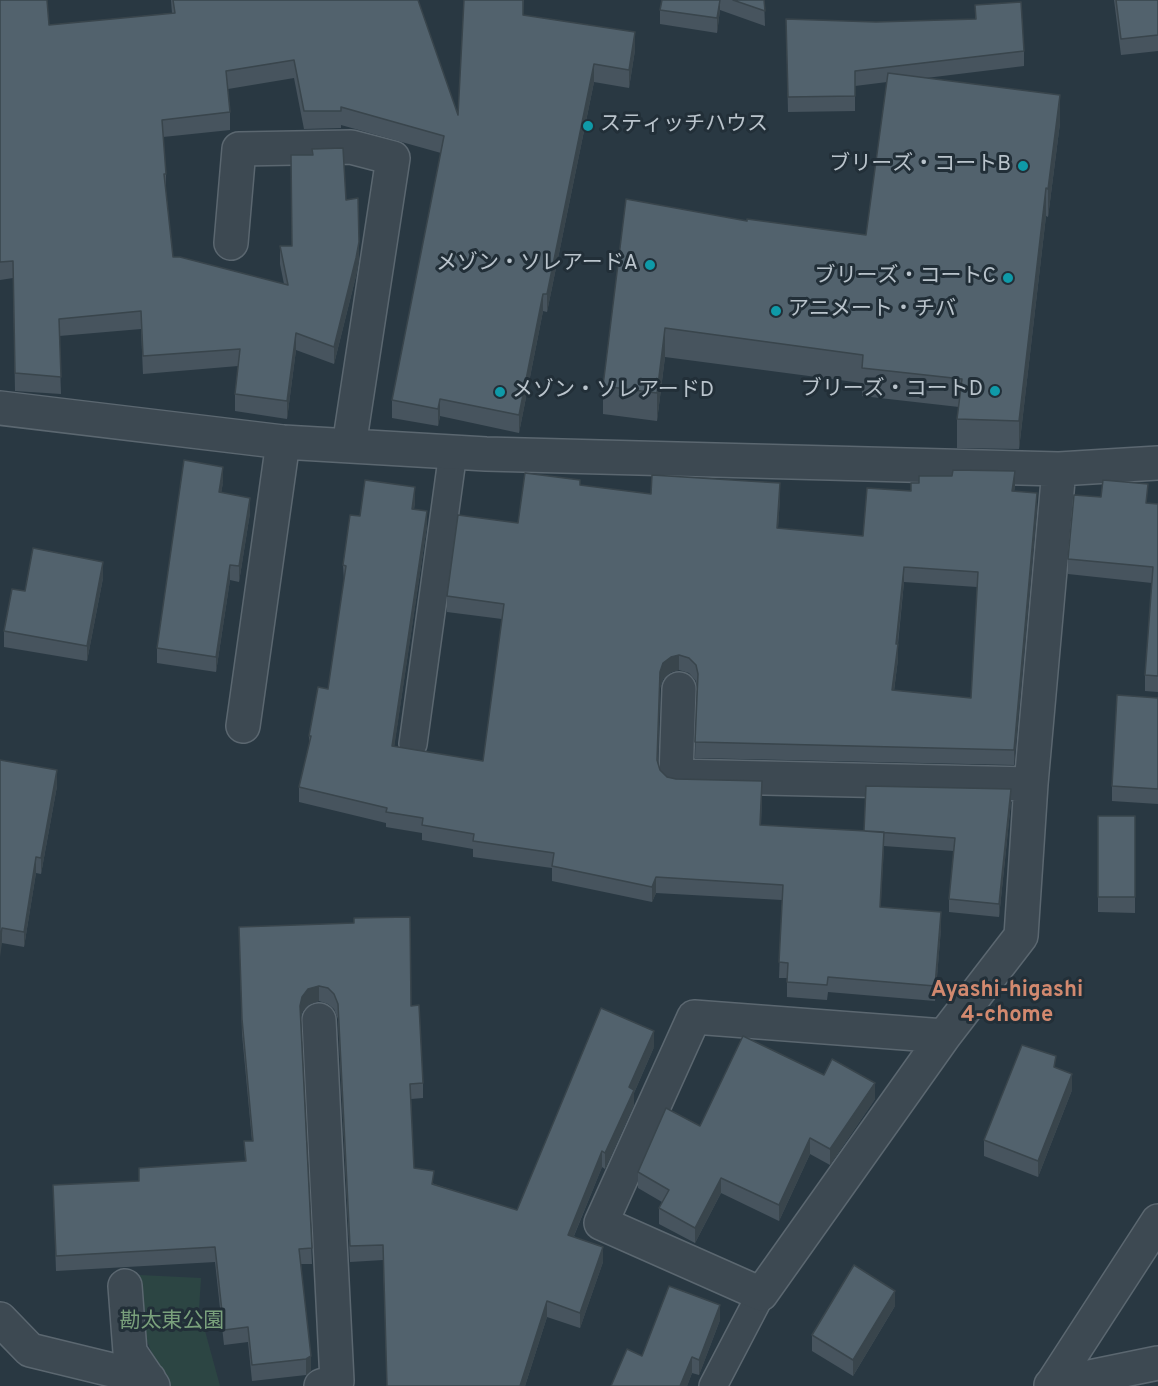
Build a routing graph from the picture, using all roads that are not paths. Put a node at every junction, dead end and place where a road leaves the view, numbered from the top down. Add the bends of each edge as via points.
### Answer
1 (231, 243) dead end
2 (0, 408) edge
3 (283, 442) junction
4 (349, 446) junction
5 (453, 452) junction
6 (1158, 463) edge
7 (1059, 469) junction
8 (679, 689) dead end
9 (243, 726) dead end
10 (413, 744) dead end
11 (1031, 784) junction
12 (319, 1020) dead end
13 (944, 1036) junction
14 (1158, 1221) edge
15 (125, 1286) dead end
16 (761, 1294) junction
17 (0, 1319) edge
18 (1158, 1364) edge
19 (151, 1383) edge
20 (321, 1386) edge
21 (713, 1386) edge
22 (1051, 1386) edge

1 - 4 street via 239,149 351,147 393,158
2 - 3 street
3 - 4 street
3 - 9 street
4 - 5 street
5 - 7 street
5 - 10 lane
6 - 7 street
7 - 11 street
8 - 11 street via 676,776
11 - 13 street via 1020,936
12 - 20 street via 337,1381
13 - 16 street
13 - 16 street via 694,1017 601,1223
14 - 22 street
15 - 19 street via 130,1352
16 - 21 lane
17 - 19 street via 30,1350
18 - 22 street

